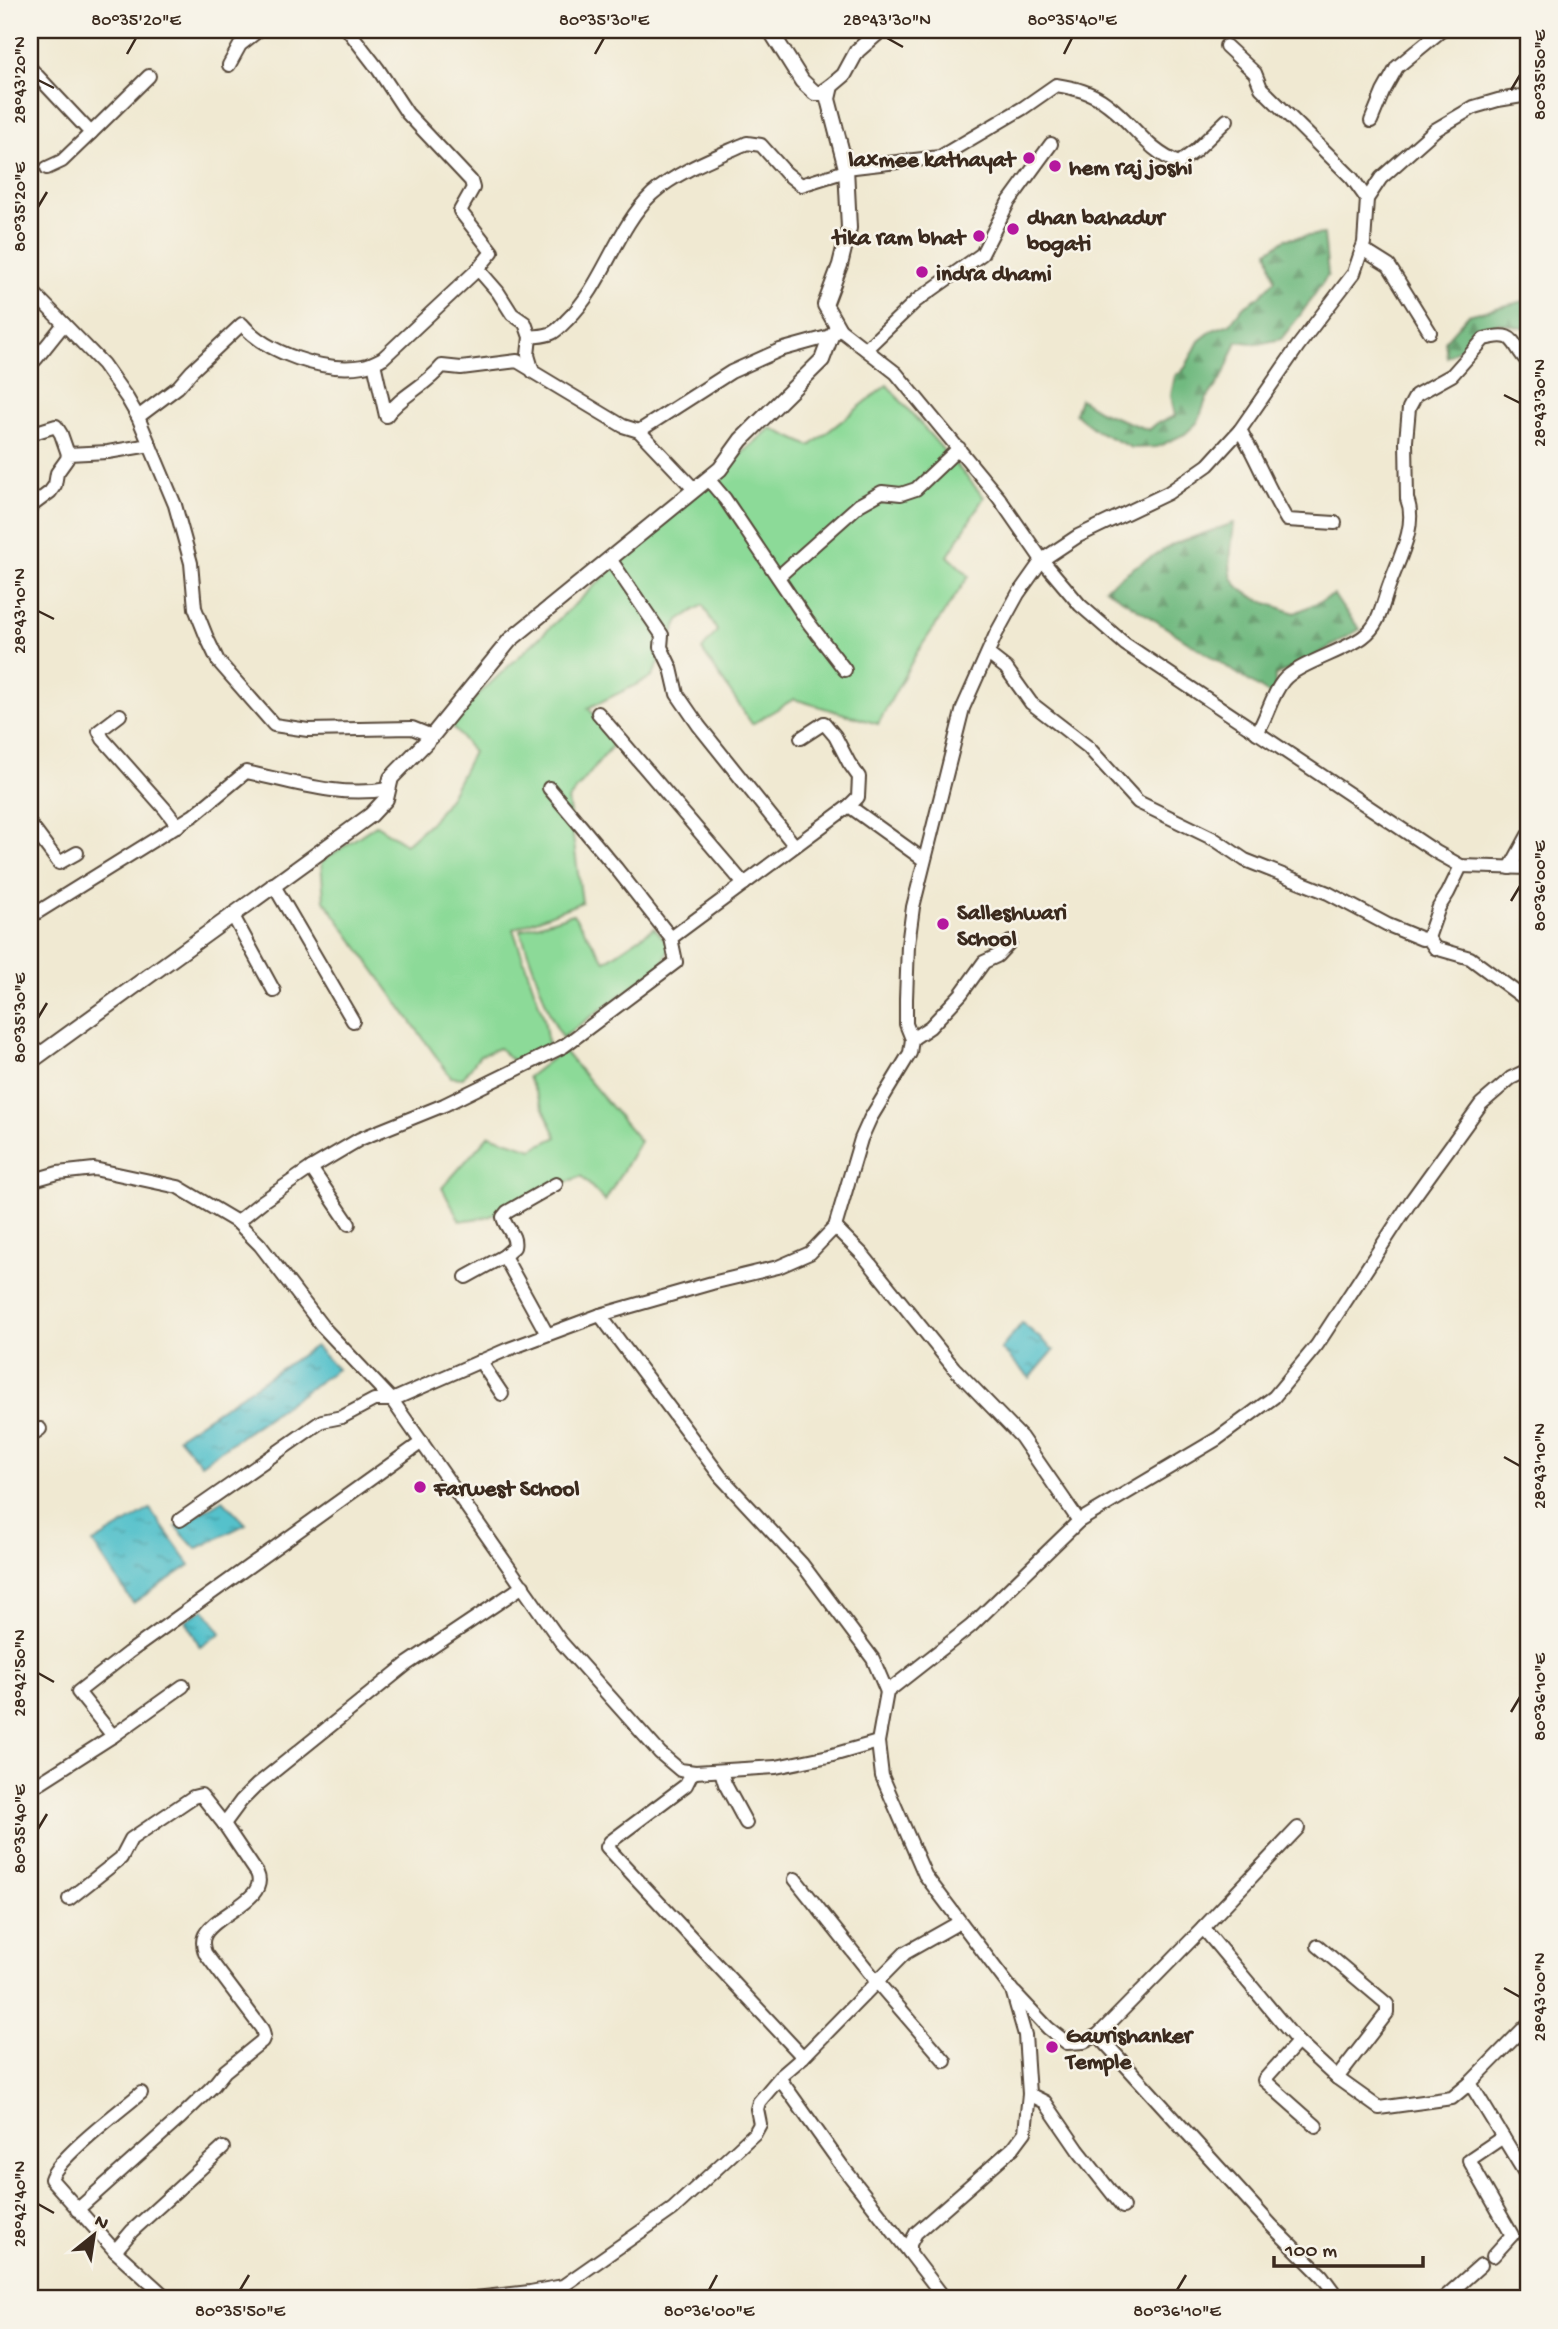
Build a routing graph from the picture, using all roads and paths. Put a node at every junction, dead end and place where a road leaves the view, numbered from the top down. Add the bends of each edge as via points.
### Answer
1 (259, 30) edge
2 (348, 30) edge
3 (770, 30) edge
4 (881, 30) edge
5 (1442, 30) edge
6 (1226, 46) dead end
7 (229, 65) dead end
8 (30, 68) edge
9 (149, 76) dead end
10 (831, 86) junction
11 (1528, 95) edge
12 (1227, 120) dead end
13 (1371, 121) dead end
14 (92, 132) junction
15 (1051, 144) dead end
16 (47, 168) dead end
17 (846, 169) junction
18 (1367, 199) junction
19 (1362, 249) junction
20 (478, 269) junction
21 (30, 289) edge
22 (64, 324) junction
23 (834, 332) junction
24 (1430, 332) dead end
25 (530, 337) junction
26 (866, 349) junction
27 (1528, 362) edge
28 (30, 363) edge
29 (374, 363) junction
30 (532, 370) junction
31 (138, 417) junction
32 (1240, 429) junction
33 (639, 431) junction
34 (30, 434) edge
35 (150, 445) junction
36 (959, 448) junction
37 (68, 454) junction
38 (708, 479) junction
39 (694, 489) junction
40 (30, 508) edge
41 (1335, 523) dead end
42 (610, 559) junction
43 (1042, 560) junction
44 (778, 578) junction
45 (988, 654) junction
46 (845, 670) dead end
47 (598, 713) dead end
48 (120, 715) dead end
49 (1256, 733) junction
50 (432, 736) junction
51 (801, 738) dead end
52 (549, 788) dead end
53 (388, 789) junction
54 (849, 806) junction
55 (30, 824) edge
56 (178, 826) junction
57 (1528, 835) edge
58 (795, 846) junction
59 (77, 853) dead end
60 (924, 860) junction
61 (1461, 866) junction
62 (1510, 868) junction
63 (1528, 868) edge
64 (273, 884) junction
65 (744, 884) junction
66 (232, 914) junction
67 (30, 917) edge
68 (671, 937) junction
69 (1428, 938) junction
70 (1010, 942) dead end
71 (274, 991) dead end
72 (1528, 1002) edge
73 (353, 1021) dead end
74 (912, 1039) junction
75 (30, 1062) edge
76 (1528, 1070) edge
77 (312, 1168) junction
78 (30, 1181) edge
79 (556, 1184) dead end
80 (237, 1222) junction
81 (349, 1224) dead end
82 (835, 1227) junction
83 (504, 1256) junction
84 (466, 1277) dead end
85 (600, 1315) junction
86 (547, 1334) junction
87 (480, 1360) junction
88 (502, 1394) dead end
89 (392, 1400) junction
90 (422, 1442) junction
91 (180, 1520) dead end
92 (1079, 1521) junction
93 (523, 1586) junction
94 (183, 1686) dead end
95 (887, 1692) junction
96 (113, 1735) junction
97 (878, 1742) junction
98 (721, 1771) junction
99 (695, 1772) junction
100 (30, 1789) edge
101 (746, 1823) dead end
102 (224, 1824) junction
103 (1298, 1828) dead end
104 (795, 1879) dead end
105 (69, 1899) dead end
106 (960, 1922) junction
107 (1203, 1928) junction
108 (1318, 1946) dead end
109 (877, 1982) junction
110 (1013, 1990) junction
111 (1528, 2024) edge
112 (1098, 2035) junction
113 (1298, 2042) junction
114 (803, 2057) junction
115 (945, 2061) dead end
116 (1337, 2078) junction
117 (780, 2079) junction
118 (1470, 2083) junction
119 (141, 2093) dead end
120 (1029, 2094) junction
121 (1316, 2126) dead end
122 (1503, 2137) junction
123 (223, 2148) dead end
124 (1528, 2178) edge
125 (1123, 2207) dead end
126 (77, 2210) junction
127 (116, 2251) junction
128 (910, 2253) junction
129 (1493, 2256) dead end
130 (1481, 2265) dead end
131 (168, 2299) edge
132 (466, 2299) edge
133 (945, 2299) edge
134 (1339, 2299) edge
135 (1443, 2299) edge

1 - 7 street via 240,46
2 - 20 street via 407,113 471,181 473,188 460,211 492,252
3 - 10 street via 802,81 815,93
4 - 10 street via 857,51 844,75
5 - 13 street via 1398,67
6 - 18 street
8 - 14 street
9 - 14 street
10 - 17 street via 828,99
11 - 18 street via 1474,107 1435,130 1381,178
12 - 17 street via 1179,163 1157,153 1107,104 1081,89 1056,85 940,157
14 - 16 street via 62,161
15 - 26 street via 1008,203 982,254 916,301
17 - 23 street via 849,228 825,305
17 - 25 street via 801,185 761,145 747,143 684,173 645,204 576,312 550,334
18 - 19 street
19 - 24 street via 1389,266
19 - 32 street via 1353,273
20 - 25 street via 512,314 525,323
20 - 29 street
21 - 22 street
22 - 28 street
22 - 31 street via 103,364
23 - 26 street
23 - 33 street via 732,372
23 - 38 street via 822,360
25 - 30 street
26 - 36 street via 896,373
27 - 49 street via 1504,335 1483,339 1452,375 1416,395 1409,408 1406,441 1409,527 1381,613 1363,637 1283,681
29 - 30 street via 386,416 442,366 517,361
29 - 31 street via 355,368 331,366 284,354 251,335 242,324 178,387
30 - 33 street via 623,426
31 - 35 street
32 - 41 street via 1287,520
32 - 43 street via 1208,466 1168,493 1078,536
33 - 39 street
34 - 37 street via 55,426
35 - 37 street
35 - 50 street via 185,536 195,608 206,638 218,661 274,725 308,730 412,728
36 - 43 street
36 - 44 street via 916,489 901,494 882,492 859,505
37 - 40 street via 55,485
38 - 39 street
38 - 44 street
39 - 42 street
42 - 50 street via 510,640
42 - 58 street via 662,635 661,647 677,694
43 - 45 street via 1018,594
43 - 49 street via 1080,605 1125,644
44 - 46 street
45 - 60 street via 963,708
45 - 69 street via 1006,668 1031,703 1088,747 1138,802 1214,839 1245,860 1328,893 1388,925
47 - 65 street
48 - 56 street via 99,731 103,739
49 - 61 street
50 - 53 street via 391,778
51 - 54 street via 824,723 835,736 859,777 858,797
52 - 68 street
53 - 56 street via 335,791 246,772
53 - 64 street via 386,799 370,815
54 - 58 street
54 - 60 street
55 - 59 street via 58,863
56 - 67 street
57 - 62 street
58 - 65 street
60 - 74 street via 908,944 906,1024
61 - 62 street
61 - 69 street via 1438,907
62 - 63 street
64 - 66 street
64 - 73 street
65 - 68 street
66 - 71 street
66 - 75 street
68 - 77 street via 676,962 564,1046 444,1105 360,1139
69 - 72 street via 1434,948 1470,958
70 - 74 street via 984,962 949,1009
74 - 82 street via 910,1053 861,1139
76 - 92 street via 1481,1104 1317,1345 1274,1397 1217,1439
77 - 80 street
77 - 81 street
78 - 80 street via 94,1169 178,1187
79 - 83 street via 503,1217 515,1244
80 - 89 street via 322,1325
82 - 85 street via 810,1252 778,1267
82 - 92 street via 954,1368 1021,1437
83 - 84 street
83 - 86 street
85 - 86 street
85 - 95 street via 720,1477 810,1574 873,1659
86 - 87 street
87 - 88 street
87 - 89 street
89 - 90 street
89 - 91 street via 374,1400 342,1417 322,1421
90 - 93 street
90 - 96 street via 81,1689 80,1695
92 - 95 street via 971,1626
93 - 99 street via 561,1642 660,1753 680,1770
93 - 102 street via 407,1664 257,1785
94 - 96 street
95 - 97 street
96 - 100 street
97 - 98 street via 776,1767
97 - 106 street via 882,1776 925,1875
98 - 99 street
98 - 101 street
99 - 114 street via 686,1785 607,1847
102 - 105 street via 201,1796 193,1797 131,1839 121,1858
102 - 126 street via 261,1880 254,1892 208,1929 202,1943 264,2036
103 - 107 street
104 - 109 street
106 - 109 street via 905,1953
106 - 110 street
107 - 112 street
107 - 113 street
108 - 116 street via 1387,2004 1387,2013
109 - 114 street
109 - 115 street
110 - 112 street via 1067,2043
110 - 120 street via 1025,2035
111 - 118 street
112 - 134 street
113 - 116 street
113 - 121 street via 1264,2080
114 - 117 street
116 - 118 street via 1379,2108 1452,2098
117 - 128 street
117 - 132 street via 759,2102 760,2124 755,2133 673,2209 563,2286
118 - 122 street
119 - 126 street via 53,2171 51,2179
120 - 125 street via 1045,2102
120 - 128 street via 1025,2132 916,2234
122 - 124 street
122 - 129 street via 1469,2160 1512,2235
123 - 127 street
126 - 127 street
127 - 131 street
128 - 133 street
130 - 135 street

